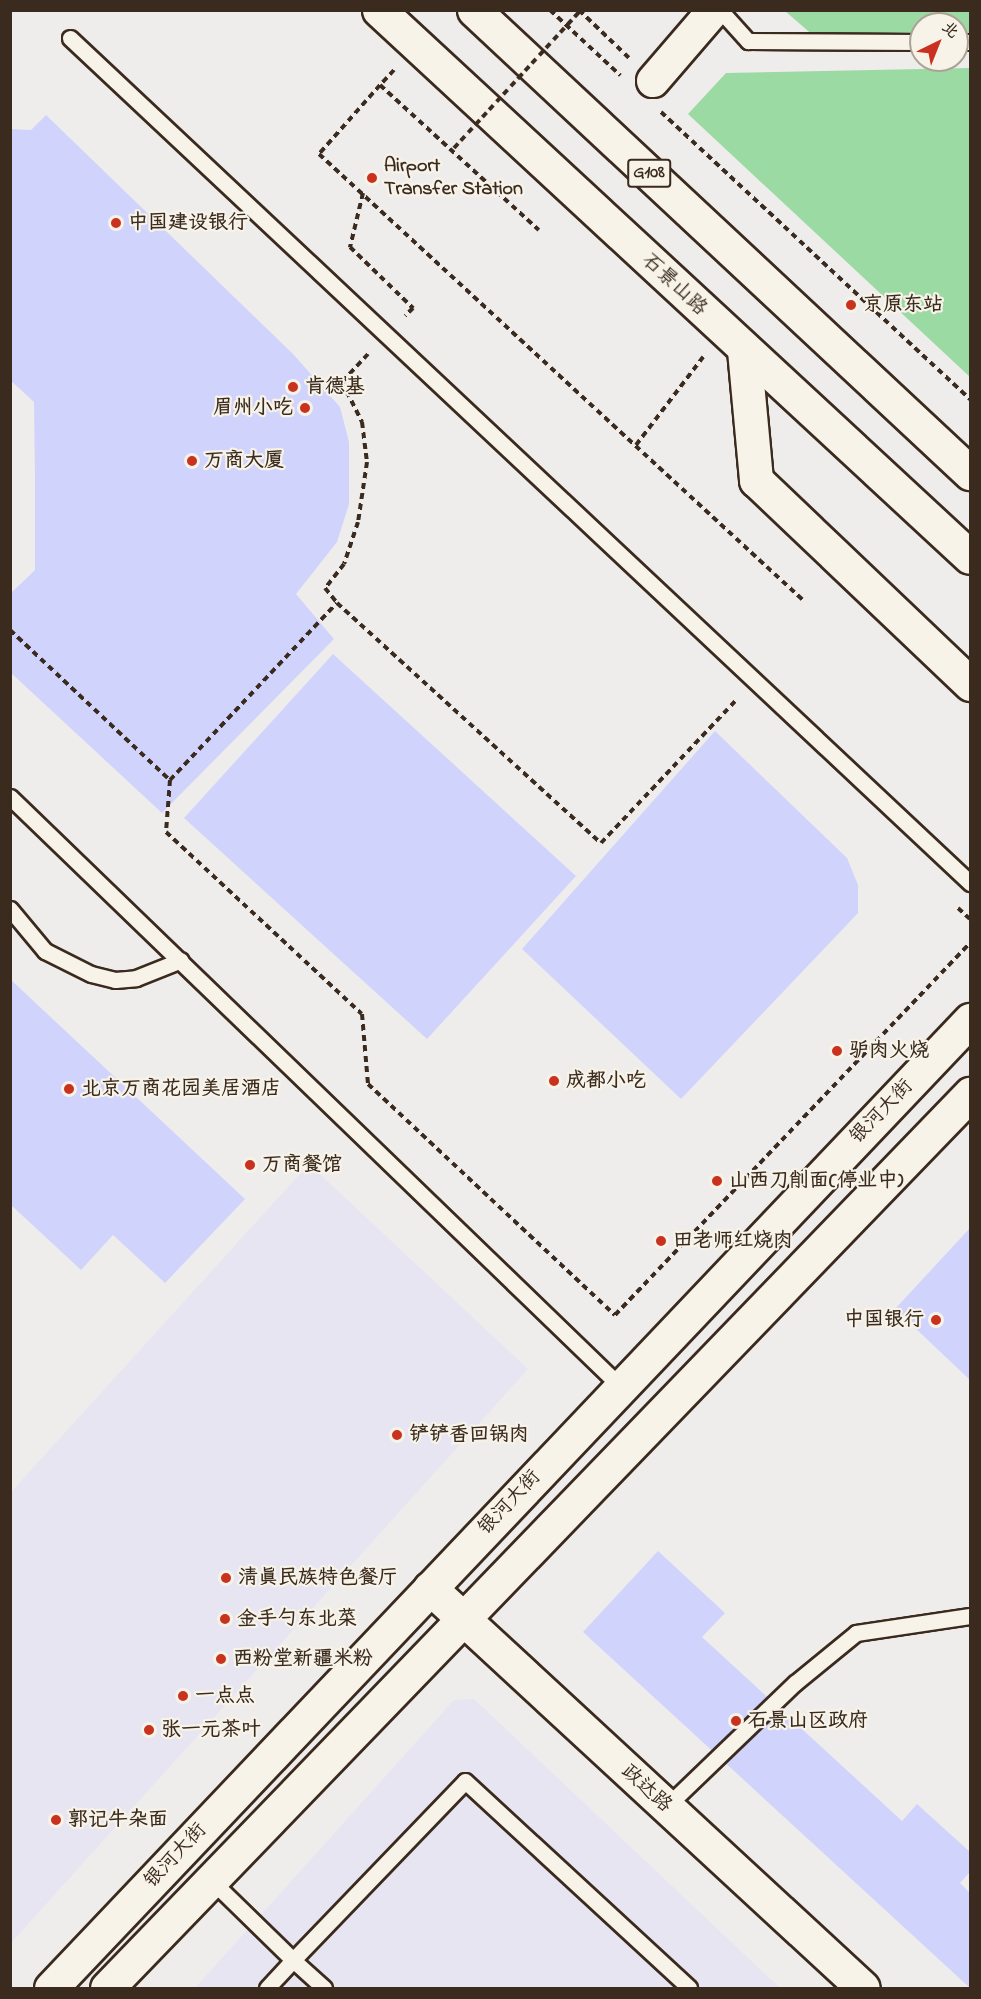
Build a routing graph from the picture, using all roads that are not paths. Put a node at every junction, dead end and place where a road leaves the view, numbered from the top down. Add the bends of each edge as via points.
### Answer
1 (380, 10) edge
2 (474, 10) edge
3 (714, 10) edge
4 (720, 10) edge
5 (70, 38) dead end
6 (909, 42) edge
7 (645, 90) road end
8 (744, 350) junction
9 (970, 473) edge
10 (970, 557) edge
11 (970, 684) edge
12 (10, 797) edge
13 (970, 884) edge
14 (10, 909) edge
15 (181, 960) junction
16 (970, 1020) edge
17 (970, 1094) edge
18 (620, 1386) junction
19 (430, 1588) junction
20 (970, 1617) edge
21 (461, 1620) junction
22 (666, 1807) junction
23 (211, 1880) junction
24 (293, 1960) junction
25 (276, 1985) edge
26 (51, 1989) edge
27 (107, 1989) edge
28 (324, 1989) edge
29 (689, 1989) edge
30 (863, 1989) edge

1 - 8 main road, 石景山路
2 - 9 main road, G108
3 - 7 street
4 - 6 lane via 748,41
5 - 13 lane
8 - 10 main road, 石景山路
8 - 11 main road via 756,480
12 - 15 lane
14 - 15 lane via 45,951 91,974 115,980 135,978
15 - 18 lane
16 - 18 main road, 银河大街
17 - 21 main road
18 - 19 main road, 银河大街
19 - 21 main road, 政达路
19 - 26 main road, 银河大街
20 - 22 lane via 856,1634 795,1683
21 - 22 main road, 政达路
21 - 23 main road
22 - 30 main road, 政达路
23 - 24 lane
23 - 27 main road
24 - 25 lane
24 - 28 lane
24 - 29 lane via 465,1781

